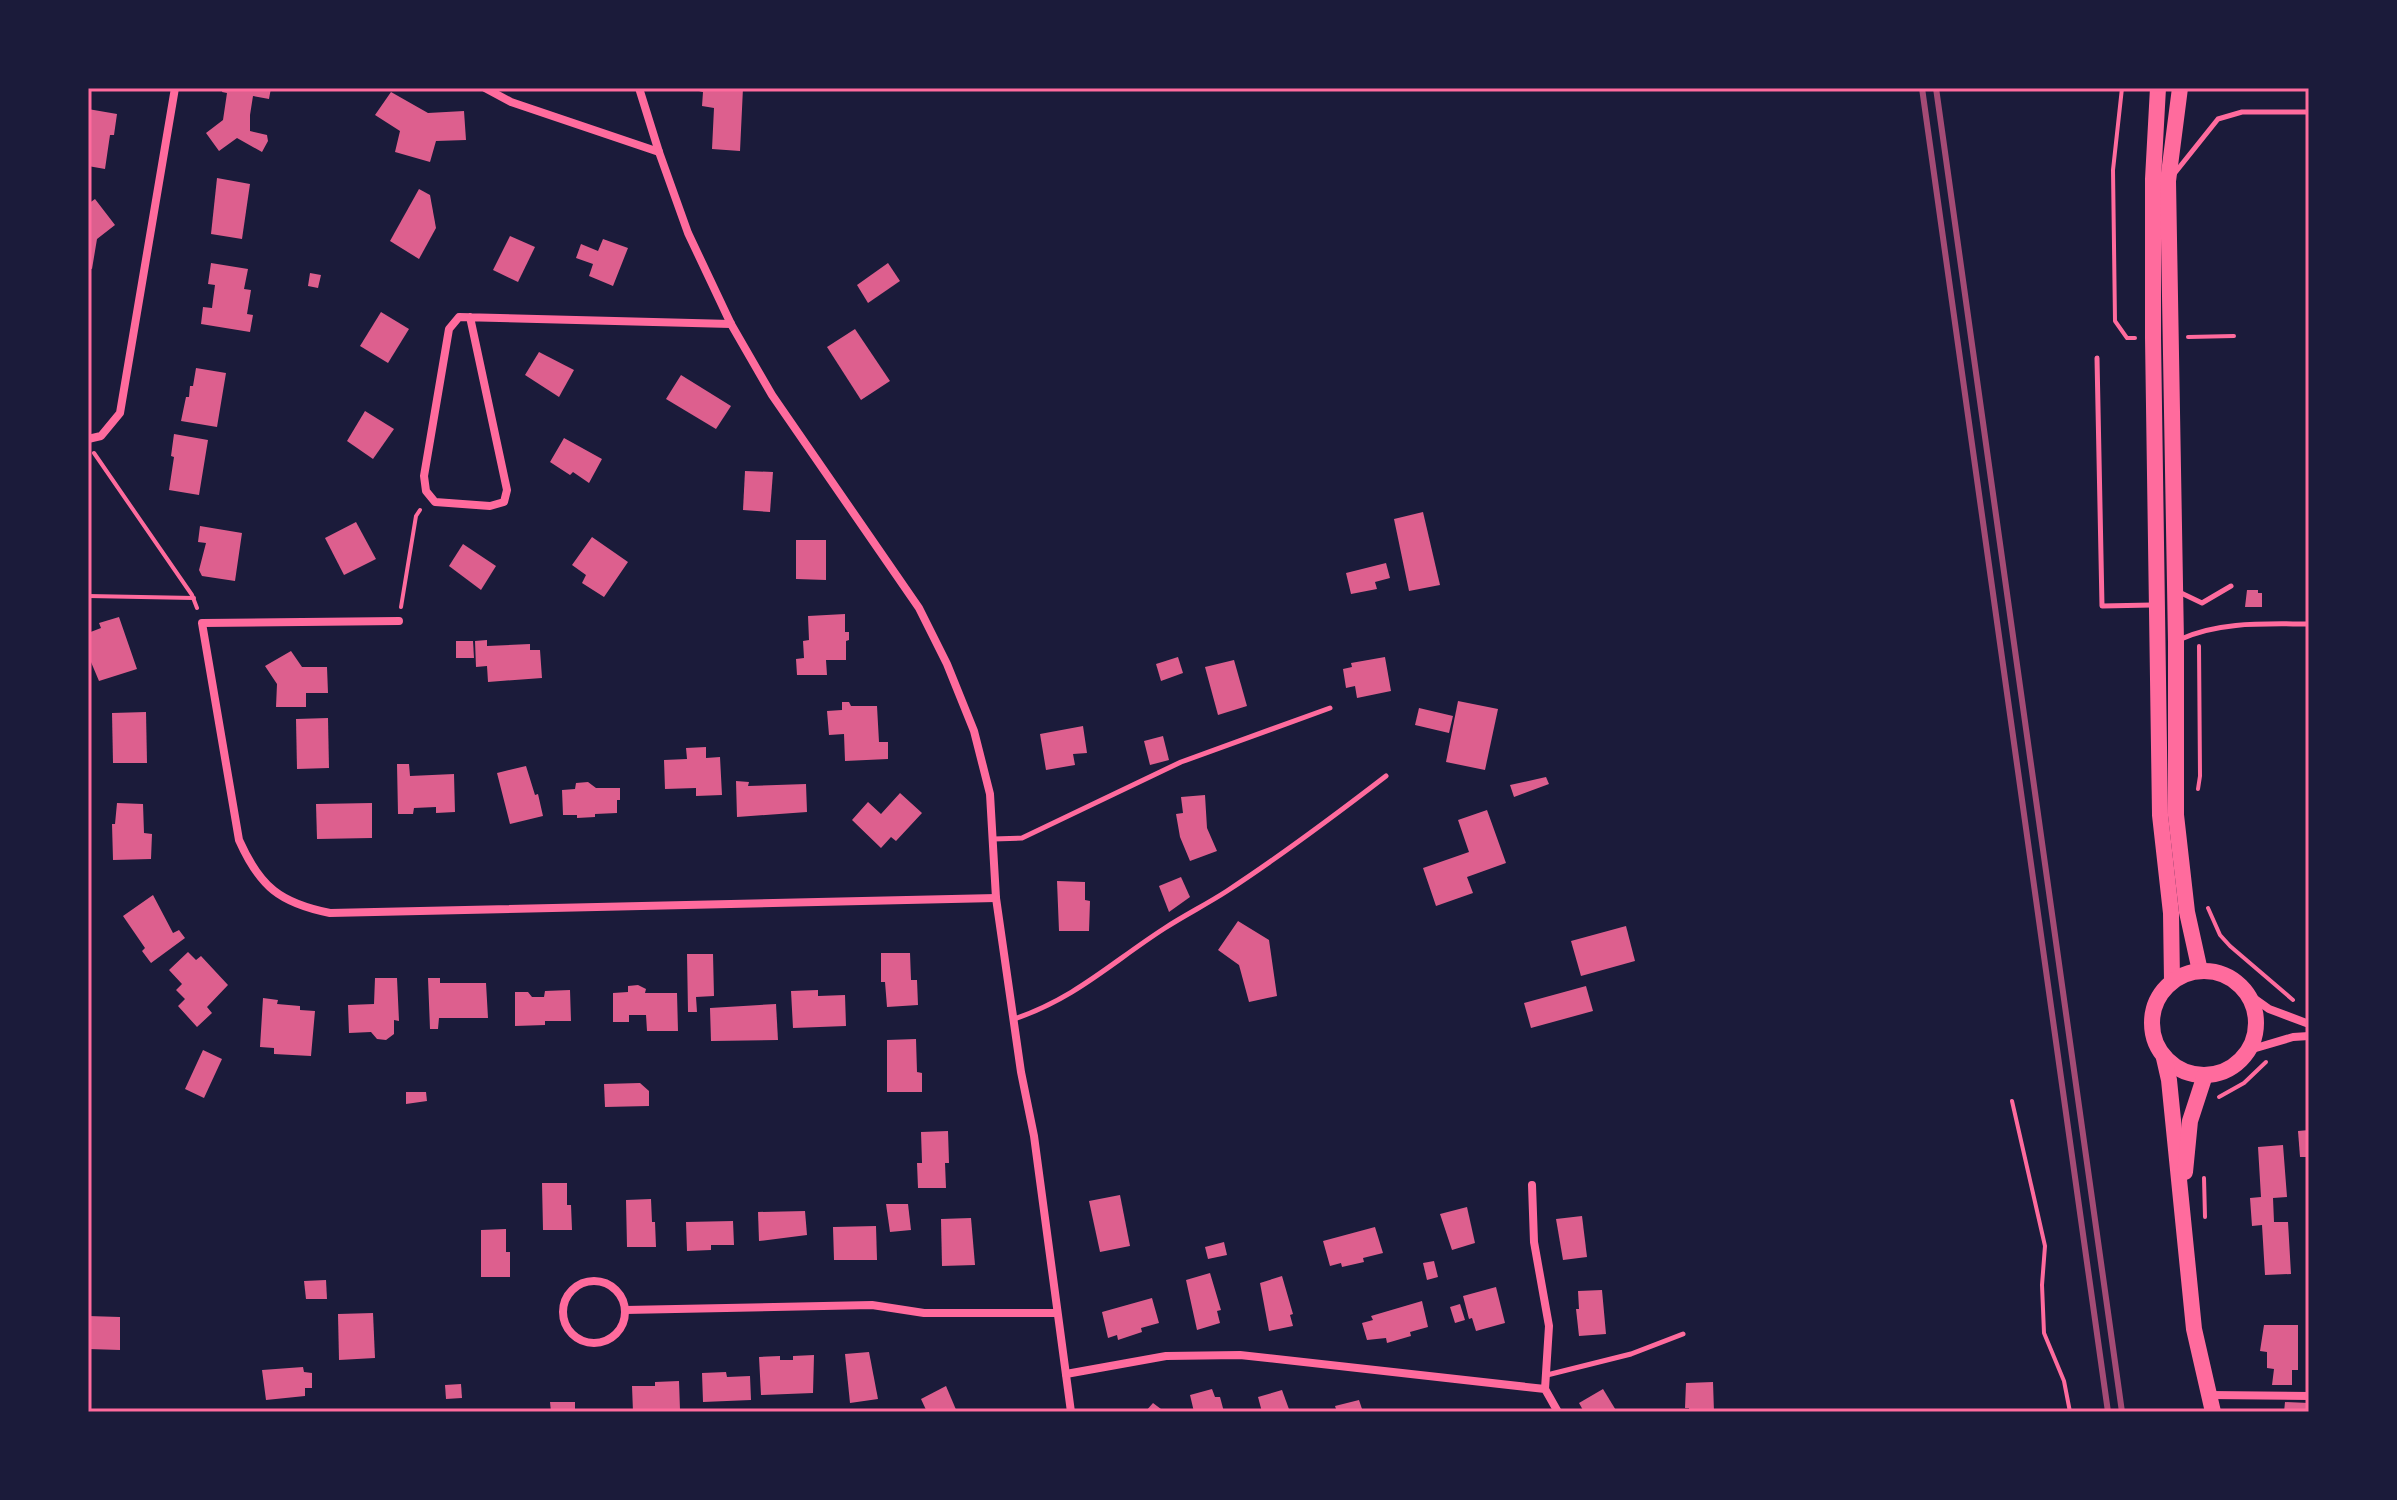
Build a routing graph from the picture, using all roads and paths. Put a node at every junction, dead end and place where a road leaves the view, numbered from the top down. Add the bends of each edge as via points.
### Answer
1 (175, 88) edge
2 (485, 88) edge
3 (639, 88) edge
4 (2122, 88) edge
5 (2158, 88) edge
6 (2180, 88) edge
7 (2309, 112) edge
8 (659, 152) junction
9 (2168, 181) junction
10 (470, 317) junction
11 (731, 324) junction
12 (2234, 336) dead end
13 (2161, 338) junction
14 (2097, 358) dead end
15 (88, 442) edge
16 (430, 495) junction
17 (2231, 586) dead end
18 (2175, 591) junction
19 (88, 596) edge
20 (194, 598) junction
21 (2157, 605) junction
22 (399, 621) joint
23 (202, 623) junction
24 (2309, 624) edge
25 (2199, 631) junction
26 (2176, 642) junction
27 (1330, 708) dead end
28 (1386, 776) dead end
29 (2198, 789) dead end
30 (992, 839) junction
31 (996, 898) junction
32 (2206, 903) dead end
33 (2200, 971) junction
34 (2172, 981) junction
35 (2248, 994) junction
36 (1014, 1019) junction
37 (2295, 1021) junction
38 (2309, 1024) edge
39 (2309, 1036) edge
40 (2249, 1050) junction
41 (2164, 1058) junction
42 (2269, 1060) dead end
43 (2205, 1075) junction
44 (2217, 1098) dead end
45 (2012, 1101) dead end
46 (2204, 1172) dead end
47 (1532, 1185) dead end
48 (2181, 1205) junction
49 (2205, 1217) dead end
50 (625, 1310) junction
51 (1057, 1313) junction
52 (1683, 1334) dead end
53 (1066, 1374) junction
54 (1546, 1375) junction
55 (1545, 1389) junction
56 (2208, 1395) junction
57 (2309, 1396) edge
58 (1071, 1412) edge
59 (1558, 1412) edge
60 (2070, 1412) edge
61 (2213, 1412) edge

1 - 15 street via 120,413 101,436
2 - 8 street via 511,102
3 - 8 street
4 - 13 path via 2113,170 2115,321 2127,338
5 - 13 main road via 2153,179
6 - 9 main road
7 - 9 lane via 2242,112 2218,119
8 - 11 street via 688,233
9 - 13 main road
10 - 11 street
10 - 16 street via 459,317 449,329 424,476
10 - 16 street via 507,490 504,502 490,506 435,502
11 - 30 street via 772,395 919,608 974,731 990,794
12 - 13 path
13 - 18 main road
13 - 21 main road
14 - 21 lane via 2102,606
15 - 20 path
16 - 22 path via 416,516
17 - 18 lane via 2202,603
18 - 26 main road
19 - 20 path
20 - 23 path
21 - 34 main road via 2160,815
22 - 23 street
23 - 31 street via 239,840 252,869 272,890 301,907 330,913
24 - 25 lane via 2245,624
25 - 26 lane
25 - 29 path
26 - 33 main road via 2176,815
27 - 30 lane via 1181,762 1022,838
28 - 36 lane via 1273,860 1163,929 1090,983
30 - 31 street
31 - 36 street
32 - 37 path via 2220,935 2293,999
33 - 34 main road
33 - 35 main road via 2227,976
34 - 41 main road via 2156,1001 2151,1026
35 - 37 street
35 - 40 main road via 2257,1022
36 - 51 street
37 - 38 street
39 - 40 street
40 - 43 main road via 2230,1068
41 - 43 main road via 2190,1074
41 - 48 main road
42 - 44 path
43 - 48 main road via 2190,1121
45 - 60 path via 2045,1246 2044,1333
46 - 49 path
47 - 54 street via 1534,1242 1549,1326
48 - 56 main road via 2194,1329
50 - 50 street via 614,1288 595,1281 576,1287 563,1314 579,1339 599,1343 617,1334
50 - 51 street via 872,1305 924,1313
51 - 53 street
52 - 54 lane via 1631,1354
53 - 55 street via 1166,1356 1240,1355
53 - 58 street
54 - 55 street
55 - 59 street
56 - 57 street
56 - 61 main road

